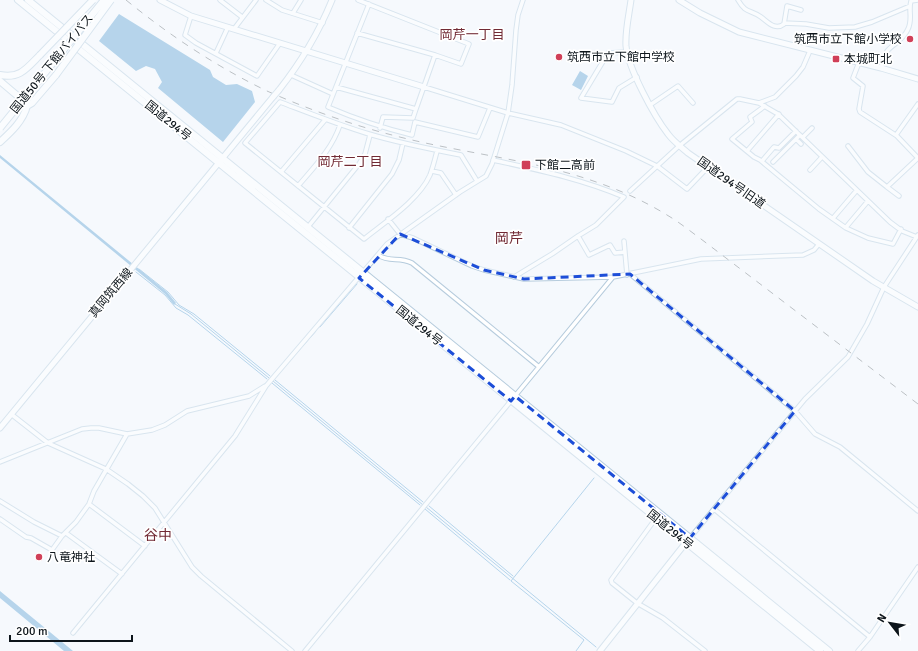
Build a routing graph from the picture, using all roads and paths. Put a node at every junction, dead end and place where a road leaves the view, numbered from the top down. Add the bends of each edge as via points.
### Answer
1 (18, 0) edge
2 (28, 0) edge
3 (93, 0) edge
4 (104, 0) edge
5 (111, 0) edge
6 (160, 0) edge
7 (220, 0) edge
8 (256, 0) edge
9 (266, 0) edge
10 (301, 0) edge
11 (332, 0) edge
12 (359, 0) edge
13 (523, 0) edge
14 (631, 0) edge
15 (679, 0) edge
16 (738, 0) edge
17 (918, 0) edge
18 (369, 4) junction
19 (910, 6) junction
20 (801, 10) dead end
21 (293, 13) junction
22 (191, 16) junction
23 (242, 17) junction
24 (323, 23) junction
25 (784, 23) junction
26 (228, 27) junction
27 (234, 29) junction
28 (357, 34) junction
29 (280, 42) junction
30 (307, 50) junction
31 (627, 52) junction
32 (809, 53) dead end
33 (216, 54) junction
34 (435, 55) junction
35 (346, 63) junction
36 (858, 65) dead end
37 (881, 68) junction
38 (0, 75) edge
39 (291, 75) junction
40 (637, 77) junction
41 (918, 79) edge
42 (0, 81) edge
43 (0, 86) edge
44 (336, 87) junction
45 (424, 87) junction
46 (333, 94) junction
47 (693, 103) dead end
48 (759, 103) junction
49 (918, 104) edge
50 (650, 105) junction
51 (27, 106) junction
52 (765, 106) junction
53 (490, 108) junction
54 (416, 109) junction
55 (508, 113) junction
56 (779, 114) junction
57 (325, 120) junction
58 (414, 120) junction
59 (340, 125) junction
60 (0, 128) edge
61 (380, 128) junction
62 (812, 128) dead end
63 (796, 131) junction
64 (370, 135) junction
65 (801, 136) junction
66 (897, 136) junction
67 (796, 139) junction
68 (0, 142) edge
69 (245, 143) junction
70 (403, 143) junction
71 (801, 144) dead end
72 (679, 146) junction
73 (848, 146) dead end
74 (242, 147) dead end
75 (437, 151) junction
76 (747, 151) junction
77 (822, 157) junction
78 (918, 158) edge
79 (493, 160) junction
80 (220, 161) junction
81 (762, 162) junction
82 (773, 162) dead end
83 (657, 166) junction
84 (708, 167) junction
85 (810, 170) dead end
86 (432, 171) junction
87 (281, 172) junction
88 (477, 181) junction
89 (298, 186) junction
90 (887, 187) junction
91 (857, 190) junction
92 (630, 191) dead end
93 (456, 195) junction
94 (899, 196) dead end
95 (868, 201) junction
96 (323, 207) junction
97 (834, 217) dead end
98 (388, 219) junction
99 (847, 226) dead end
100 (307, 228) junction
101 (349, 228) junction
102 (901, 230) junction
103 (400, 234) junction
104 (578, 236) junction
105 (917, 236) edge
106 (624, 240) dead end
107 (819, 244) junction
108 (625, 252) junction
109 (378, 255) junction
110 (361, 275) junction
111 (629, 275) junction
112 (514, 277) junction
113 (613, 277) junction
114 (884, 287) junction
115 (918, 307) edge
116 (538, 366) junction
117 (266, 386) junction
118 (513, 399) junction
119 (795, 410) junction
120 (11, 414) junction
121 (0, 428) edge
122 (127, 434) junction
123 (48, 443) junction
124 (0, 462) edge
125 (106, 469) junction
126 (1, 503) edge
127 (89, 504) junction
128 (714, 509) junction
129 (918, 511) edge
130 (656, 518) junction
131 (0, 519) edge
132 (165, 522) junction
133 (66, 533) junction
134 (62, 536) junction
135 (688, 540) junction
136 (145, 546) junction
137 (918, 567) edge
138 (122, 574) junction
139 (637, 603) junction
140 (73, 633) dead end
141 (870, 637) junction
142 (292, 651) edge
143 (305, 651) edge
144 (600, 651) edge
145 (705, 651) edge
146 (820, 651) edge
147 (829, 651) edge
148 (858, 651) edge

1 - 80 highway, 国道294号
2 - 80 highway, 国道294号
3 - 38 highway, bridge via 26,69 9,77
4 - 60 highway, 国道50号 下館バイパス, bridge
5 - 51 highway, bridge via 56,75
6 - 22 street
7 - 23 street
8 - 23 street
9 - 21 street via 282,10
10 - 21 street
11 - 24 street, 真岡筑西線
12 - 18 street
13 - 55 street via 516,30
14 - 31 street, 国道294号旧道 via 626,38
15 - 37 street via 739,32
16 - 25 street via 745,10 773,26 782,26
17 - 19 street via 911,1
18 - 28 street
18 - 34 street via 469,44 461,64
19 - 25 street via 855,27 829,28
19 - 37 street via 909,28 898,43 887,51
20 - 25 street via 787,6
21 - 24 street
22 - 26 street
22 - 33 street via 184,35
23 - 27 street
24 - 30 street, 真岡筑西線
26 - 27 street
26 - 33 street
27 - 29 street
28 - 34 street
28 - 35 street
29 - 30 street
29 - 33 street via 257,76
30 - 35 street
30 - 39 street, 真岡筑西線
31 - 40 street, 国道294号旧道
31 - 40 street via 608,53 581,98 612,102 619,88
32 - 48 street via 803,67 775,97
34 - 45 street
35 - 44 street
35 - 45 street
36 - 66 street via 853,78 863,86 860,112
37 - 41 street
39 - 46 street
39 - 80 street, 真岡筑西線, bridge
40 - 50 street, 国道294号旧道
42 - 51 highway
43 - 51 highway
44 - 46 street
44 - 54 street
45 - 53 street
45 - 54 street
46 - 61 street via 328,107
47 - 50 street via 678,86
48 - 52 street
48 - 72 street via 737,99
49 - 66 street
50 - 72 street, 国道294号旧道 via 668,135
51 - 68 highway via 25,114
52 - 56 street
52 - 76 street via 750,117 752,122 732,139
53 - 55 street
53 - 58 street via 478,137
54 - 58 street
55 - 79 street
55 - 83 street via 561,125
56 - 63 street
56 - 76 street
57 - 59 street
57 - 69 street via 280,102
57 - 87 street
58 - 61 street via 383,117
58 - 61 street via 412,135
59 - 64 street
59 - 89 street via 331,145
62 - 65 street
63 - 65 street
63 - 81 street via 779,148 774,147
64 - 70 street
64 - 96 street via 362,159
65 - 67 street
65 - 77 street
66 - 78 street
67 - 71 street
67 - 82 street
69 - 74 street
69 - 87 street
70 - 75 street
70 - 101 street via 392,174
72 - 83 street
72 - 84 street, 国道294号旧道
73 - 90 street via 868,172
75 - 86 street
75 - 88 street via 461,155
76 - 81 street
77 - 85 street
77 - 91 street
78 - 90 street
79 - 88 street via 486,176
79 - 104 street via 605,188 624,197 596,225
80 - 100 highway, 国道294号
80 - 110 highway, 国道294号
80 - 120 street, 真岡筑西線
81 - 102 street via 846,228 868,238 893,244
83 - 84 street via 687,189
83 - 92 street
84 - 107 street, 国道294号旧道
86 - 93 street via 441,173
86 - 98 street via 416,196
87 - 89 street
88 - 93 street
89 - 96 street
90 - 94 street
91 - 95 street
91 - 97 street
93 - 103 street
95 - 99 street
95 - 102 street
96 - 100 street
96 - 101 street
98 - 101 street via 364,239
98 - 103 street
100 - 110 highway, 国道294号
102 - 105 street
103 - 109 street
103 - 112 street via 478,268
104 - 108 street via 589,255 610,245 614,253
104 - 112 street
105 - 114 street
106 - 108 street
107 - 111 street via 814,250 803,255 701,259
107 - 114 street, 国道294号旧道
108 - 111 street
109 - 110 street
109 - 116 street via 384,259 406,260 412,263
110 - 117 street
110 - 118 highway, 国道294号
111 - 113 street
111 - 119 street
112 - 113 street via 539,280
113 - 116 street
114 - 115 street, 国道294号旧道
114 - 119 street via 848,357
116 - 118 street
117 - 122 street via 249,396 187,411 152,430
117 - 132 street via 235,436
118 - 130 highway, 国道294号
118 - 135 highway, 国道294号
118 - 143 street
119 - 128 street
119 - 129 street via 815,434 840,447
120 - 121 street, 真岡筑西線
120 - 123 street
122 - 123 street via 82,429
122 - 125 street
123 - 124 street
123 - 125 street
125 - 127 street
125 - 132 street via 150,502
126 - 134 street
127 - 133 street
127 - 136 street
128 - 135 street
128 - 141 street
130 - 135 highway, 国道294号
130 - 139 street via 611,580
131 - 134 street via 26,537 52,550
132 - 136 street
132 - 142 street via 201,576
133 - 134 street
133 - 138 street
135 - 139 street
135 - 146 highway, 国道294号
135 - 147 highway, 国道294号
136 - 138 street
137 - 141 street
138 - 140 street
139 - 144 street
139 - 145 street via 663,618
141 - 148 street

